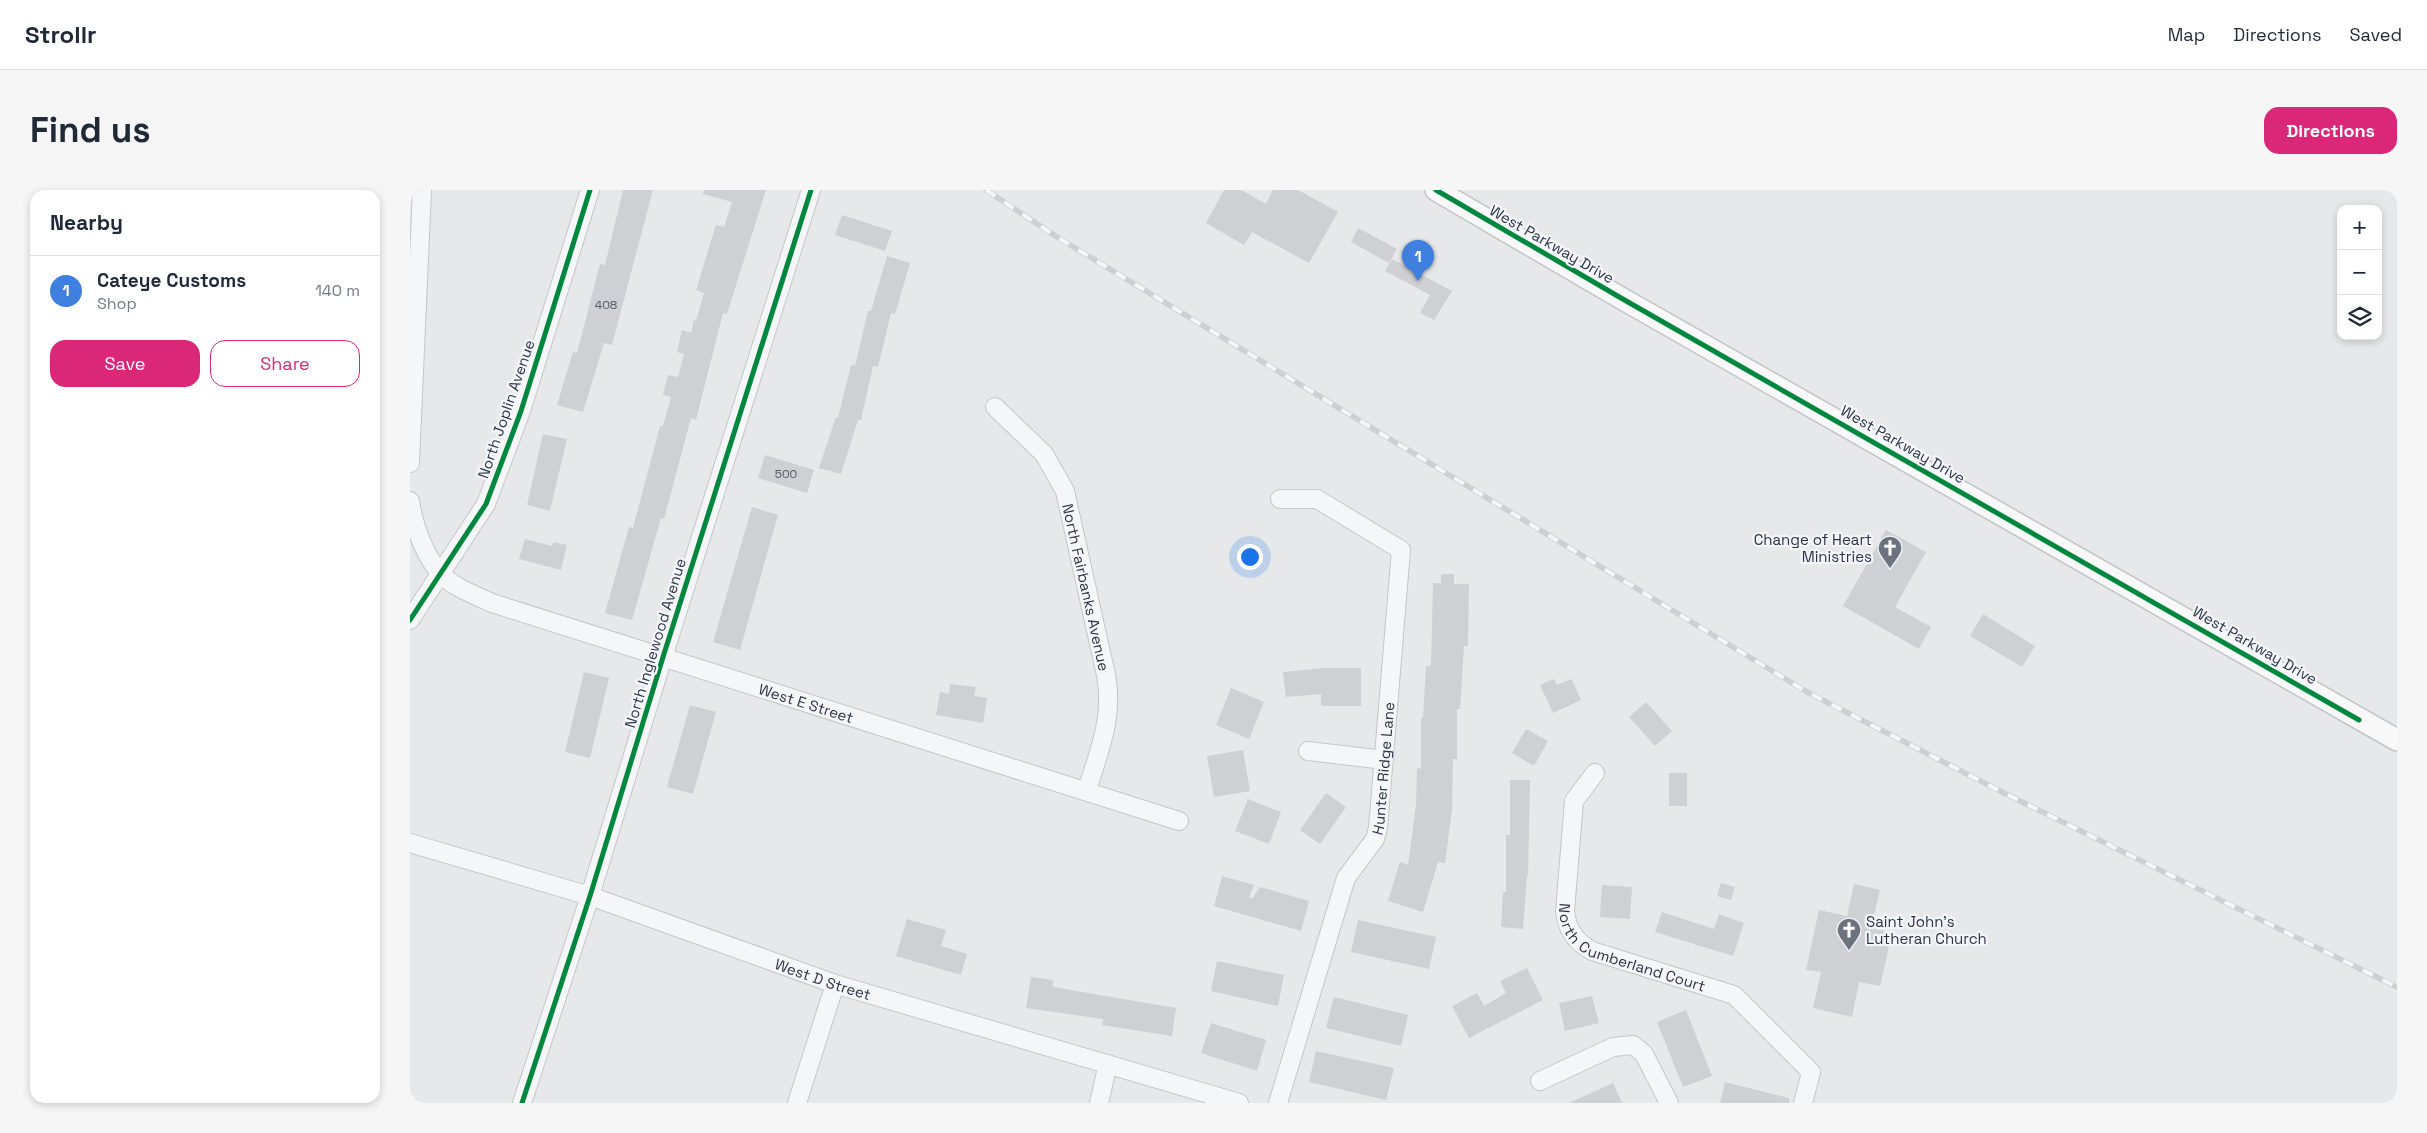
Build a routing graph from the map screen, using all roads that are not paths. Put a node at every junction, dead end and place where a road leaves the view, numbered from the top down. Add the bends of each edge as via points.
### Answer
1 (422, 190) edge
2 (590, 190) edge
3 (811, 190) edge
4 (1436, 190) edge
5 (996, 407) dead end
6 (410, 463) edge
7 (1280, 500) dead end
8 (410, 501) edge
9 (440, 572) junction
10 (410, 620) edge
11 (663, 657) junction
12 (2397, 740) edge
13 (1308, 751) dead end
14 (1384, 760) junction
15 (1595, 773) dead end
16 (1087, 790) junction
17 (1179, 821) dead end
18 (410, 843) edge
19 (590, 896) junction
20 (835, 984) junction
21 (1108, 1064) junction
22 (1540, 1081) dead end
23 (522, 1103) edge
24 (797, 1103) edge
25 (1099, 1103) edge
26 (1239, 1103) edge
27 (1278, 1103) edge
28 (1669, 1103) edge
29 (1803, 1103) edge

1 - 6 street
2 - 9 street, North Joplin Avenue via 520,411 486,504
3 - 11 street, North Inglewood Avenue
4 - 12 main road, West Parkway Drive
5 - 16 street, North Fairbanks Avenue via 1044,454 1059,477 1069,506 1110,702 1106,731
7 - 14 street, Hunter Ridge Lane via 1317,499 1401,550
8 - 9 street, West E Street via 413,521
9 - 10 street, North Joplin Avenue
9 - 11 street, West E Street via 462,589 492,603
11 - 16 street, West E Street
11 - 19 street, North Inglewood Avenue
13 - 14 street
14 - 27 street, Hunter Ridge Lane via 1376,839 1346,878
15 - 29 street, North Cumberland Court via 1574,801 1565,911 1571,934 1592,951 1734,995 1812,1072
16 - 17 street, West E Street
18 - 19 street, West D Street
19 - 20 street, West D Street
19 - 23 street, North Inglewood Avenue
20 - 21 street, West D Street
20 - 24 street
21 - 25 street
21 - 26 street, West D Street
22 - 28 street via 1613,1047 1633,1045 1644,1054

